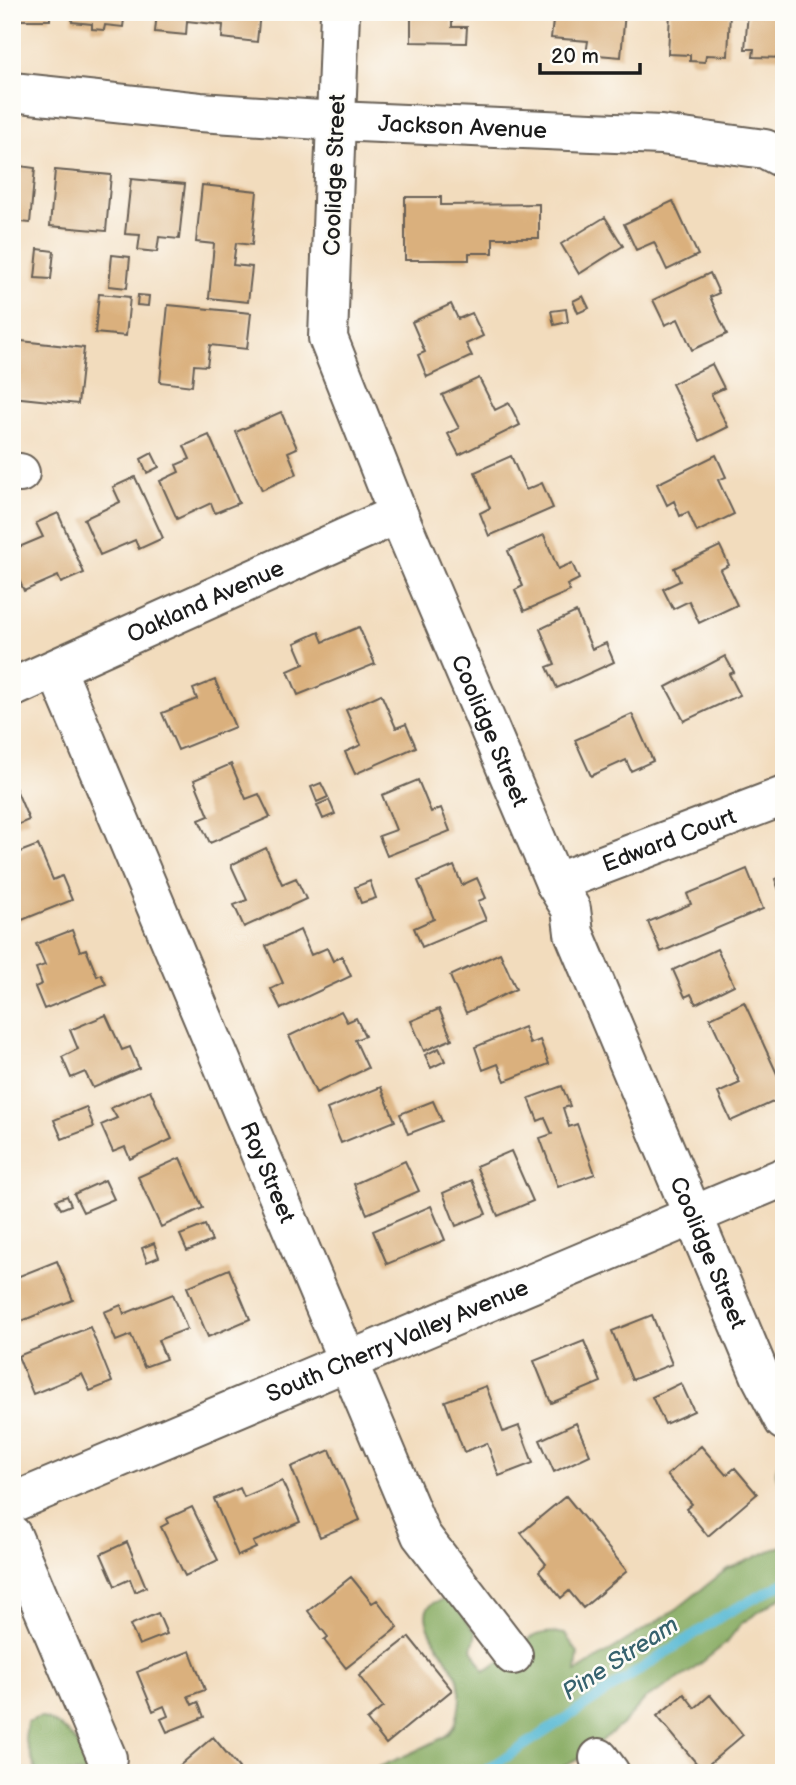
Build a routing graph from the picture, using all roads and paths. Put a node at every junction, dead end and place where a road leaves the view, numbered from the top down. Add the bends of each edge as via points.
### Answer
1 (340, 12) edge
2 (12, 92) edge
3 (335, 121) junction
4 (784, 159) edge
5 (398, 514) junction
6 (56, 669) junction
7 (12, 688) edge
8 (784, 796) edge
9 (555, 883) junction
10 (784, 1177) edge
11 (694, 1215) junction
12 (347, 1361) junction
13 (784, 1421) edge
14 (12, 1503) edge
15 (12, 1535) edge
16 (513, 1655) dead end
17 (107, 1758) dead end

1 - 3 street, Coolidge Street
2 - 3 street, Jackson Avenue
3 - 4 street, Jackson Avenue via 662,135 765,149
3 - 5 street, Coolidge Street via 328,338
5 - 6 street, Oakland Avenue
5 - 9 street, Coolidge Street
6 - 7 street, Oakland Avenue
6 - 12 street, Roy Street
8 - 9 street, Edward Court
9 - 11 street, Coolidge Street via 571,909 575,933
10 - 11 street, South Cherry Valley Avenue
11 - 12 street, South Cherry Valley Avenue
11 - 13 street, Coolidge Street
12 - 14 street, South Cherry Valley Avenue
12 - 16 street, Roy Street via 421,1535
15 - 17 street

